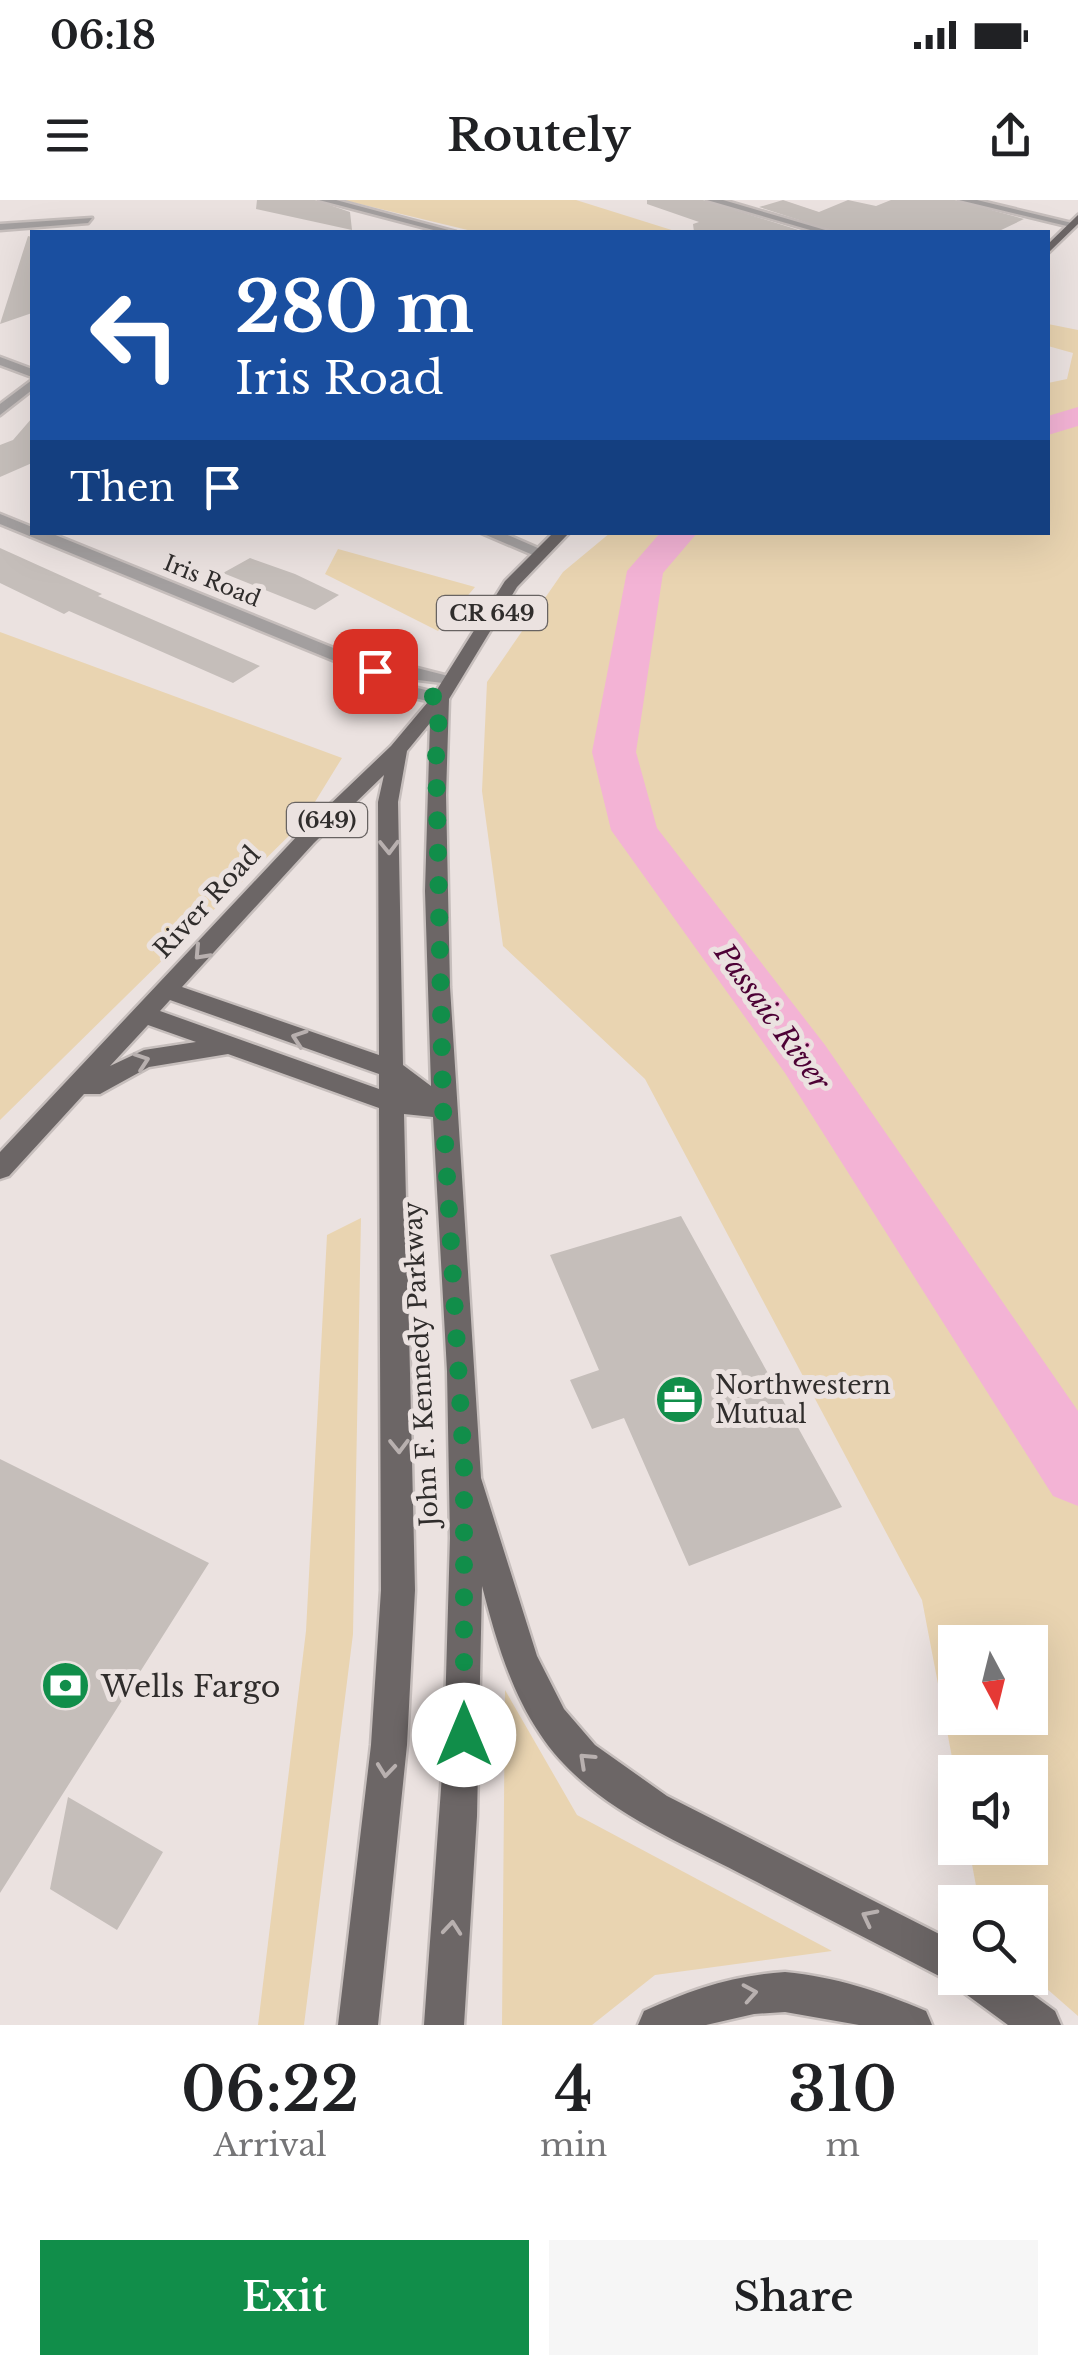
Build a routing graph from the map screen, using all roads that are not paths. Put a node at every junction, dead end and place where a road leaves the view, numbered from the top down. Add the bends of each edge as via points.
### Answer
1 (324, 200) edge
2 (712, 200) edge
3 (964, 200) edge
4 (88, 221) edge
5 (404, 221) junction
6 (1075, 221) edge
7 (0, 227) edge
8 (384, 228) dead end
9 (442, 230) edge
10 (820, 230) edge
11 (1050, 248) edge
12 (0, 361) edge
13 (30, 377) edge
14 (30, 379) edge
15 (30, 380) edge
16 (0, 396) edge
17 (0, 410) edge
18 (0, 519) edge
19 (30, 531) edge
20 (40, 535) edge
21 (494, 535) edge
22 (559, 535) edge
23 (539, 552) junction
24 (446, 689) junction
25 (398, 750) junction
26 (166, 990) junction
27 (145, 1015) junction
28 (228, 1047) junction
29 (392, 1069) junction
30 (392, 1104) junction
31 (443, 1108) junction
32 (32, 1134) junction
33 (0, 1169) edge
34 (464, 1466) junction
35 (938, 1954) edge
36 (1001, 1995) edge
37 (358, 2025) edge
38 (444, 2025) edge
39 (658, 2025) edge
40 (912, 2025) edge
41 (1042, 2025) edge

1 - 5 street
2 - 10 street
3 - 6 street
4 - 7 street
5 - 8 street
5 - 9 street
6 - 11 main road
12 - 13 street
14 - 16 street
15 - 17 street
18 - 19 street, Iris Road
20 - 24 street, Iris Road via 375,671 399,689
21 - 23 street
22 - 23 main road, River Road / CR 649
23 - 24 main road, River Road / CR 649 via 511,584
24 - 25 main road, River Road / (649)
24 - 31 main road, John F. Kennedy Parkway via 436,757
25 -> 26 main road, River Road / (649)
25 -> 29 main road, John F. Kennedy Parkway / (649) via 388,802
26 - 27 main road, River Road / (649)
29 -> 26 main road
27 - 28 main road
27 - 32 main road, River Road / (649)
28 - 30 main road
32 -> 28 main road via 117,1070 168,1053
29 - 30 main road, John F. Kennedy Parkway / (649)
29 - 31 main road
30 - 31 main road
30 -> 37 main road, John F. Kennedy Parkway via 398,1590 389,1746
31 - 34 main road, John F. Kennedy Parkway
32 - 33 main road, River Road
35 -> 34 main road via 654,1809 571,1747 538,1698 519,1649
38 -> 34 main road, John F. Kennedy Parkway via 464,1774
36 - 41 main road
39 -> 40 main road via 721,1998 764,1989 814,1993

